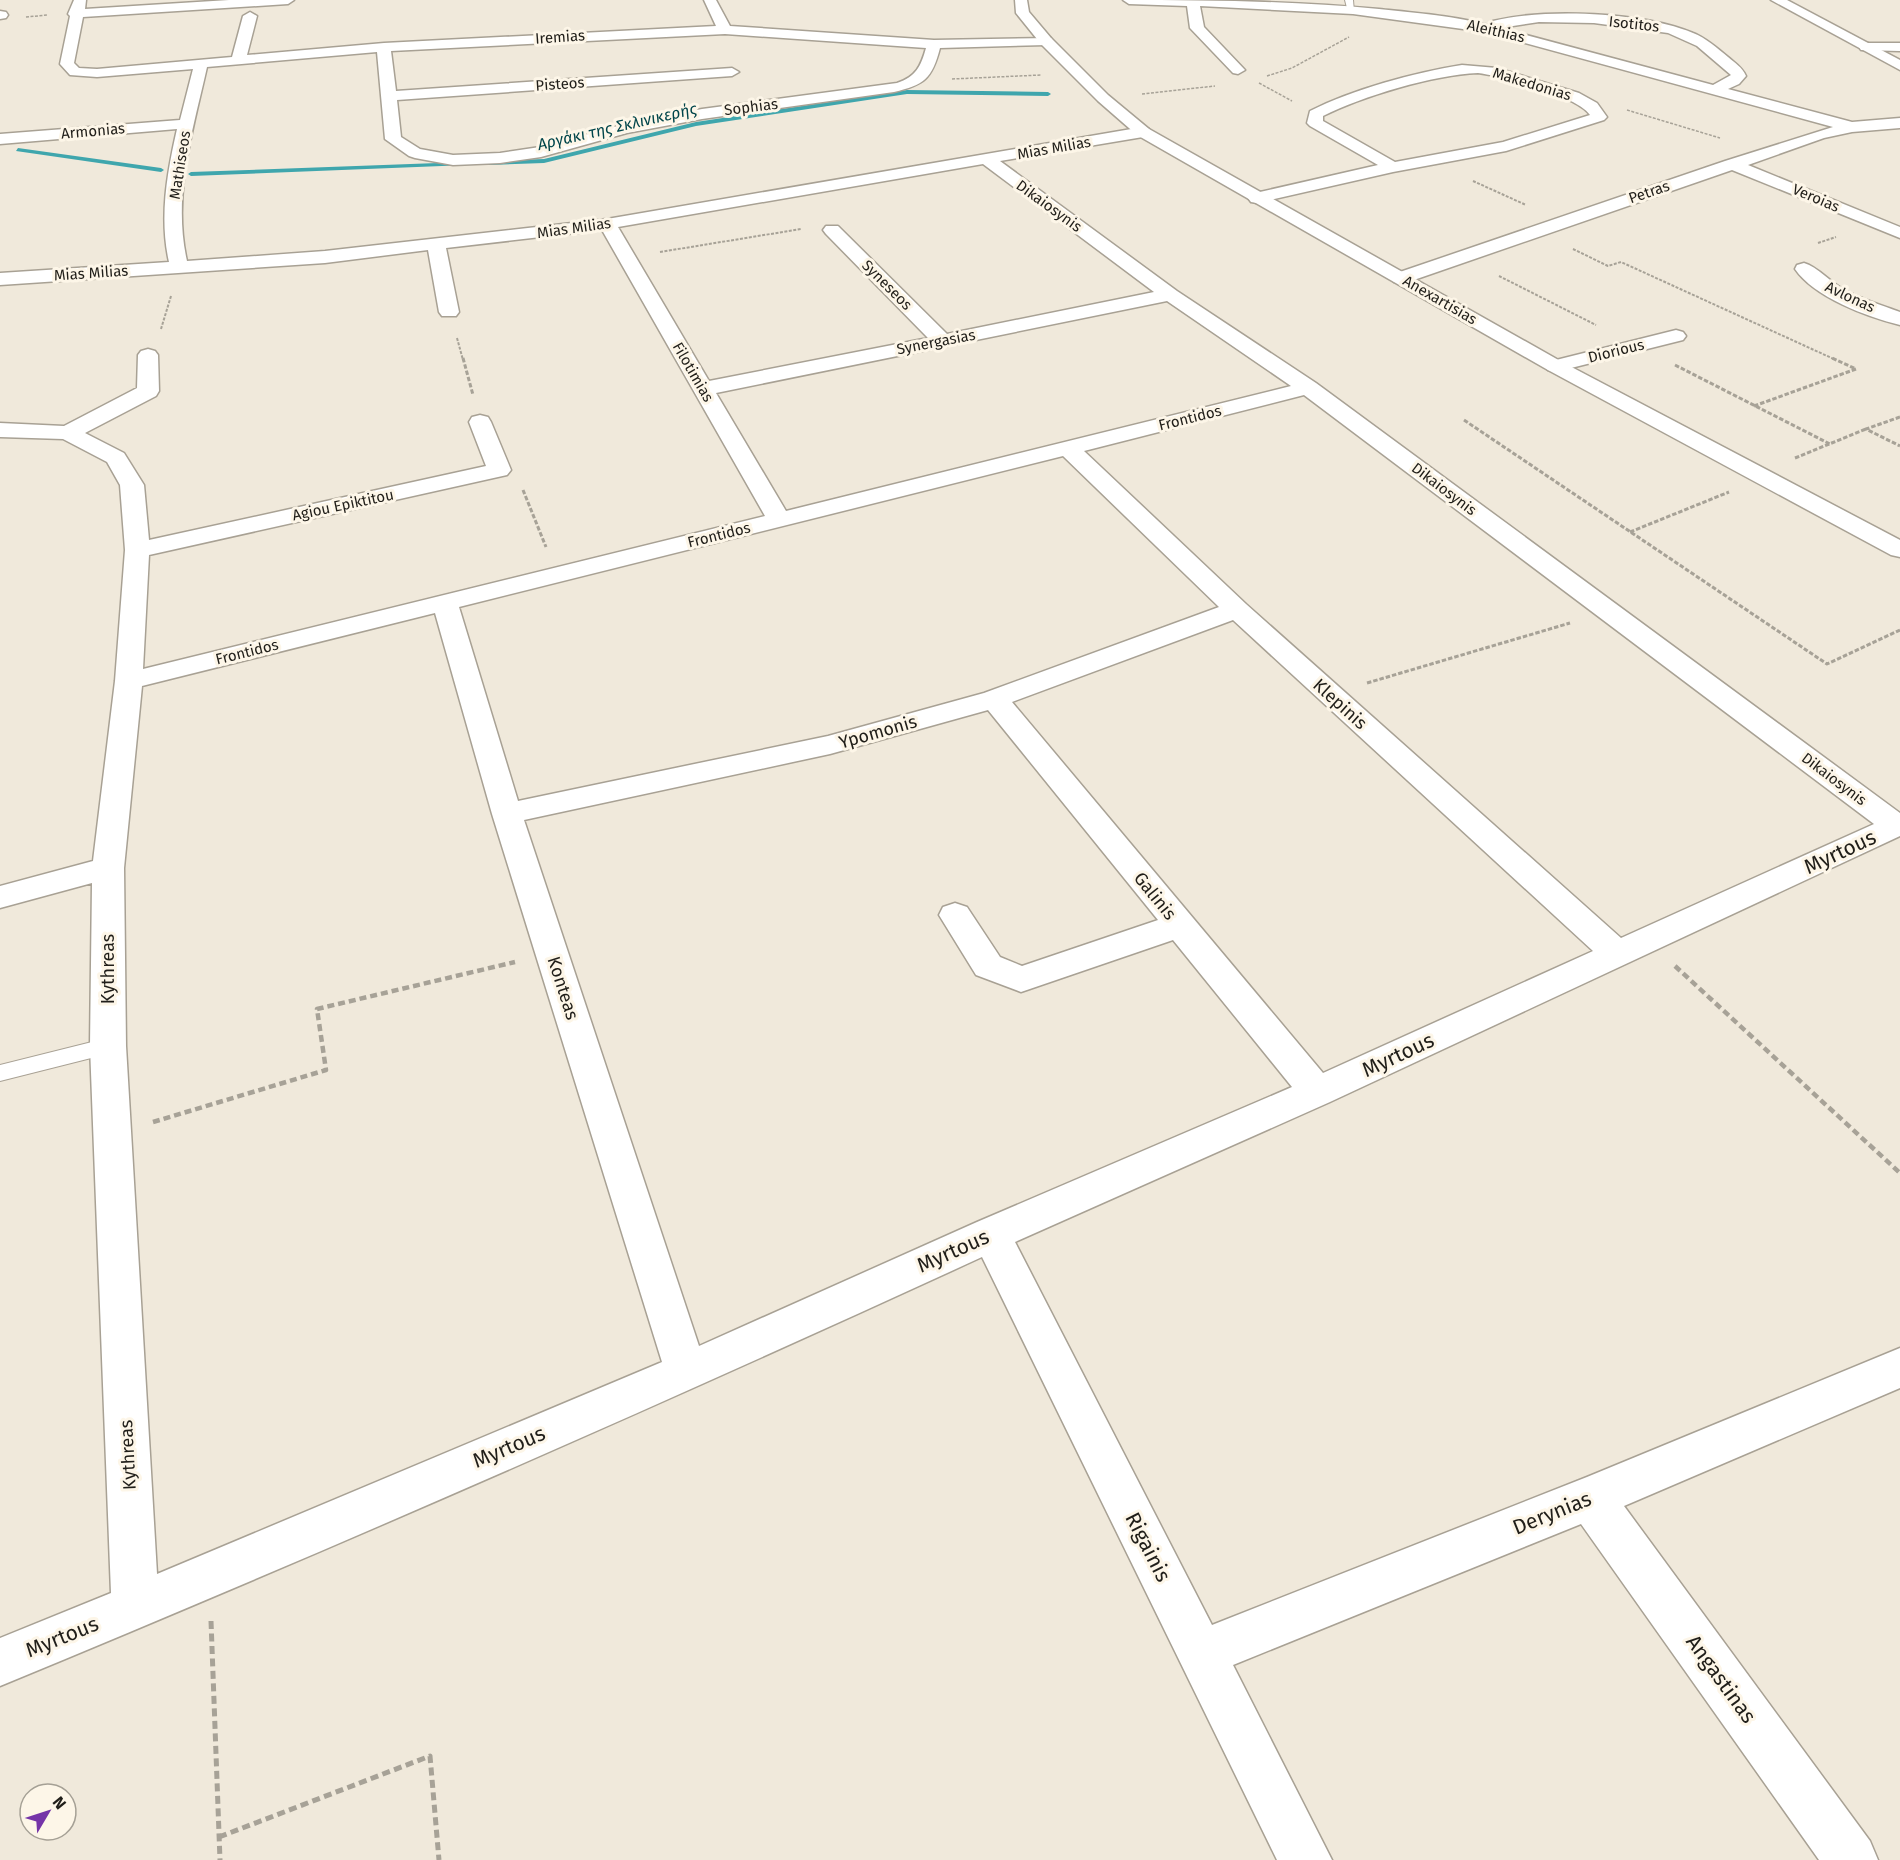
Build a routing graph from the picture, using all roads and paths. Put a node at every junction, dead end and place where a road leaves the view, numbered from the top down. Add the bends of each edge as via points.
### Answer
1 (288, 0) edge
2 (710, 0) edge
3 (1021, 0) edge
4 (1129, 0) edge
5 (1777, 0) edge
6 (217, 2) edge
7 (1193, 3) junction
8 (1350, 5) edge
9 (77, 9) edge
10 (1, 15) edge
11 (250, 16) dead end
12 (1486, 28) junction
13 (725, 30) junction
14 (1046, 41) junction
15 (934, 44) junction
16 (384, 47) junction
17 (1866, 47) junction
18 (1900, 47) edge
19 (238, 61) junction
20 (201, 64) junction
21 (1900, 66) edge
22 (1238, 70) dead end
23 (732, 72) dead end
24 (1078, 73) junction
25 (916, 80) junction
26 (1253, 80) dead end
27 (1715, 89) junction
28 (388, 96) junction
29 (1596, 109) junction
30 (1315, 114) junction
31 (1900, 123) edge
32 (187, 124) junction
33 (1852, 127) junction
34 (1143, 132) junction
35 (5, 144) edge
36 (1766, 152) junction
37 (986, 159) junction
38 (1429, 160) junction
39 (1731, 164) junction
40 (1394, 167) junction
41 (1257, 198) junction
42 (1561, 222) junction
43 (607, 224) junction
44 (1891, 228) edge
45 (832, 230) joint
46 (1534, 231) junction
47 (436, 245) junction
48 (1461, 256) junction
49 (627, 258) junction
50 (179, 266) junction
51 (1804, 269) joint
52 (1401, 278) junction
53 (0, 279) edge
54 (1170, 295) junction
55 (449, 312) joint
56 (1900, 320) edge
57 (1676, 336) dead end
58 (943, 341) junction
59 (1636, 346) junction
60 (148, 355) joint
61 (1555, 366) junction
62 (1308, 388) junction
63 (703, 389) junction
64 (1754, 406) junction
65 (1900, 417) edge
66 (1464, 420) dead end
67 (480, 422) joint
68 (1866, 429) junction
69 (0, 430) edge
70 (68, 433) junction
71 (1830, 444) junction
72 (1900, 446) edge
73 (1068, 448) junction
74 (498, 470) junction
75 (1762, 475) junction
76 (779, 520) junction
77 (1630, 532) junction
78 (1896, 543) edge
79 (137, 550) junction
80 (557, 575) junction
81 (445, 603) junction
82 (1237, 610) junction
83 (1609, 612) junction
84 (1900, 630) edge
85 (129, 681) junction
86 (1329, 694) junction
87 (994, 699) junction
88 (507, 814) junction
89 (1898, 825) edge
90 (108, 867) junction
91 (0, 897) edge
92 (955, 915) dead end
93 (1180, 926) junction
94 (1631, 947) junction
95 (552, 953) junction
96 (108, 1046) junction
97 (0, 1073) edge
98 (1317, 1092) junction
99 (112, 1134) junction
100 (1900, 1173) edge
101 (991, 1234) junction
102 (1900, 1368) edge
103 (686, 1372) junction
104 (1590, 1498) junction
105 (209, 1575) junction
106 (135, 1607) junction
107 (1202, 1653) junction
108 (0, 1662) edge
109 (219, 1837) junction
110 (220, 1860) edge
111 (439, 1860) edge
112 (1305, 1860) edge
113 (1851, 1860) edge

1 - 6 street
2 - 13 street
3 - 14 street, Anexartisias via 1023,14
4 - 7 street, Aleithias
5 - 17 street
6 - 9 street
7 - 8 street, Aleithias
7 - 22 street via 1197,28
8 - 12 street, Aleithias
9 - 10 path via 5,18
9 - 20 street, Iremias via 67,64 75,72 97,74
11 - 19 street
12 - 27 street, Aleithias
12 - 27 street, Isotitos via 1507,21 1537,19 1625,21 1666,28 1692,37 1737,71 1739,76 1734,81
13 - 15 street, Iremias
13 - 16 street, Iremias
14 - 15 street, Iremias
14 - 24 street, Anexartisias
15 - 25 street via 925,72
16 - 19 street, Iremias
16 - 28 street, Sophias
17 - 18 street
17 - 21 street
19 - 20 street, Iremias
20 - 32 street, Mathiseos
23 - 28 street, Pisteos
24 - 25 path
24 - 34 street, Anexartisias
25 - 28 street, Sophias via 873,92 658,122 541,152 453,160 415,153 393,139
26 - 30 path
27 - 33 street, Aleithias
29 - 30 street, Makedonias via 1584,100 1501,73 1460,69
29 - 36 path via 1626,110
29 - 38 street, Makedonias via 1599,117 1506,146
30 - 40 street via 1315,123 1328,133
31 - 33 street, Petras
32 - 35 street, Armonias
32 - 50 street, Mathiseos via 174,204
33 - 36 street, Petras
34 - 37 street, Mias Milias
34 - 41 street, Anexartisias
36 - 39 street, Petras
37 - 43 street, Mias Milias
37 - 54 street, Dikaiosynis
38 - 40 street, Makedonias
38 - 42 path
39 - 42 street, Petras
39 - 44 street, Veroias
40 - 41 street, Makedonias
41 - 52 street, Anexartisias
42 - 46 street, Petras
43 - 47 street, Mias Milias
43 - 49 street, Filotimias
44 - 51 path via 1796,251
45 - 49 path via 814,227
45 - 58 street, Syneseos
46 - 48 street, Petras
46 - 64 path via 1608,266 1621,261 1856,369
47 - 50 street, Mias Milias
47 - 55 street
48 - 52 street, Petras
48 - 59 path
49 - 63 street, Filotimias
50 - 53 street, Mias Milias
50 - 60 path via 156,347
51 - 56 street, Avlonas via 1837,293
52 - 61 street, Anexartisias
54 - 58 street, Synergasias
54 - 62 street, Dikaiosynis
55 - 67 path
57 - 59 street, Diorious
58 - 63 street, Synergasias
59 - 61 street, Diorious
59 - 64 path
60 - 70 street via 148,391
61 - 75 street, Anexartisias
62 - 73 street, Frontidos
62 - 83 street, Dikaiosynis
63 - 76 street, Filotimias
64 - 71 path
65 - 68 path
66 - 77 path
67 - 74 street
68 - 71 path
68 - 72 path
69 - 70 street, Kythreas
70 - 79 street, Kythreas via 116,458 132,485
71 - 75 path
73 - 76 street, Frontidos
73 - 82 street, Klepinis
74 - 79 street, Agiou Epiktitou
74 - 80 path via 519,481
75 - 77 path
75 - 78 street, Anexartisias
76 - 80 street, Frontidos
77 - 84 path via 1827,664
79 - 85 street, Kythreas
80 - 81 street, Frontidos
81 - 85 street, Frontidos
81 - 88 street, Konteas
82 - 86 street, Klepinis
82 - 87 street, Ypomonis
83 - 86 path
83 - 89 street, Dikaiosynis
85 - 90 street, Kythreas
86 - 94 street, Klepinis
87 - 88 street, Ypomonis via 830,745
87 - 93 street, Galinis
88 - 95 street, Konteas
89 - 94 street, Myrtous
90 - 91 street
90 - 96 street, Kythreas
92 - 93 street via 987,966 1021,979
93 - 98 street, Galinis
94 - 98 street, Myrtous
94 - 100 path
95 - 99 path via 317,1009 326,1070
95 - 103 street, Konteas
96 - 97 lane
96 - 99 street, Kythreas
98 - 101 street, Myrtous
99 - 106 street, Kythreas
101 - 103 street, Myrtous
101 - 107 street, Rigainis
102 - 104 street, Derynias
103 - 105 street, Myrtous
104 - 107 street, Derynias
104 - 113 street, Angastinas
105 - 106 street, Myrtous
105 - 109 path
106 - 108 street, Myrtous
107 - 112 street, Rigainis
109 - 110 path
109 - 111 path via 430,1756

